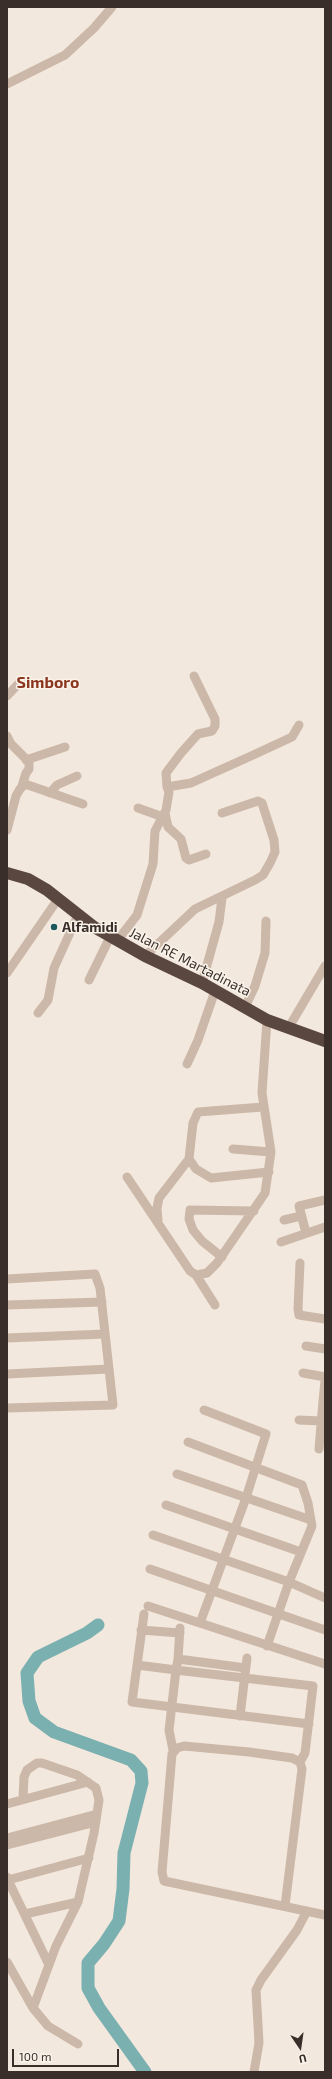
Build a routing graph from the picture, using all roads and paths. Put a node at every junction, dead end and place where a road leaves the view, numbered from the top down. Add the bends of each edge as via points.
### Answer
1 (112, 7) edge
2 (7, 84) edge
3 (194, 676) dead end
4 (21, 681) dead end
5 (7, 696) edge
6 (299, 725) dead end
7 (7, 736) edge
8 (65, 747) dead end
9 (26, 760) junction
10 (77, 776) dead end
11 (22, 786) junction
12 (167, 787) junction
13 (50, 793) junction
14 (83, 804) dead end
15 (138, 808) dead end
16 (222, 813) dead end
17 (164, 814) junction
18 (7, 830) edge
19 (206, 854) dead end
20 (7, 873) edge
21 (222, 898) junction
22 (58, 899) junction
23 (78, 915) junction
24 (266, 921) dead end
25 (113, 939) junction
26 (145, 956) junction
27 (325, 966) edge
28 (7, 973) edge
29 (90, 980) dead end
30 (202, 983) junction
31 (215, 991) junction
32 (246, 1007) junction
33 (38, 1013) dead end
34 (267, 1020) junction
35 (288, 1027) junction
36 (325, 1041) edge
37 (187, 1064) dead end
38 (263, 1107) junction
39 (233, 1149) dead end
40 (271, 1152) junction
41 (189, 1159) junction
42 (269, 1172) junction
43 (127, 1177) dead end
44 (325, 1200) edge
45 (254, 1211) junction
46 (301, 1216) junction
47 (284, 1220) dead end
48 (158, 1224) junction
49 (325, 1227) edge
50 (306, 1233) junction
51 (281, 1242) dead end
52 (222, 1257) junction
53 (300, 1263) dead end
54 (196, 1275) junction
55 (7, 1278) edge
56 (102, 1302) junction
57 (7, 1305) edge
58 (215, 1305) dead end
59 (325, 1319) edge
60 (105, 1334) junction
61 (7, 1338) edge
62 (306, 1346) dead end
63 (325, 1350) edge
64 (109, 1370) junction
65 (304, 1373) dead end
66 (7, 1374) edge
67 (325, 1377) edge
68 (325, 1381) edge
69 (324, 1401) edge
70 (7, 1408) edge
71 (204, 1410) dead end
72 (299, 1420) dead end
73 (321, 1421) junction
74 (188, 1442) dead end
75 (320, 1449) dead end
76 (256, 1468) junction
77 (177, 1474) dead end
78 (246, 1498) junction
79 (166, 1505) dead end
80 (311, 1520) junction
81 (234, 1529) junction
82 (153, 1535) dead end
83 (301, 1552) junction
84 (224, 1559) junction
85 (150, 1569) dead end
86 (288, 1582) junction
87 (212, 1591) junction
88 (325, 1598) edge
89 (277, 1614) junction
90 (200, 1622) junction
91 (142, 1630) junction
92 (325, 1630) edge
93 (267, 1646) junction
94 (247, 1658) dead end
95 (178, 1659) junction
96 (325, 1664) edge
97 (137, 1665) junction
98 (246, 1668) junction
99 (176, 1670) junction
100 (245, 1678) junction
101 (171, 1708) junction
102 (240, 1716) junction
103 (309, 1724) junction
104 (173, 1750) junction
105 (300, 1762) junction
106 (88, 1782) junction
107 (23, 1799) junction
108 (7, 1804) edge
109 (97, 1818) junction
110 (7, 1838) edge
111 (7, 1845) edge
112 (89, 1858) junction
113 (8, 1879) edge
114 (78, 1902) junction
115 (285, 1906) junction
116 (307, 1911) junction
117 (25, 1914) junction
118 (325, 1915) edge
119 (48, 1965) junction
120 (8, 1966) edge
121 (32, 2008) junction
122 (78, 2044) dead end
123 (254, 2072) edge

1 - 2 street via 65,55
3 - 12 street via 215,719 215,726 212,731 198,734 181,753 166,773
4 - 5 street
6 - 12 street via 292,737 191,783
7 - 9 street
8 - 9 street
9 - 11 street via 30,766
10 - 13 street via 57,785
11 - 13 street via 25,784
11 - 18 street via 16,796
12 - 17 street via 169,792
13 - 14 street
15 - 17 street
16 - 21 street via 258,801 262,803 273,834 274,852 263,875
17 - 19 street via 168,827 181,839 186,858 189,860
17 - 25 street via 155,832 154,864 137,915
20 - 22 highway, Jalan RE Martadinata via 28,879
21 - 26 street via 204,903 195,909
21 - 30 street via 219,922
22 - 23 highway, Jalan RE Martadinata
22 - 28 street
23 - 25 highway, Jalan RE Martadinata
23 - 33 street via 54,968 48,1000
24 - 32 street via 265,953
25 - 26 highway, Jalan RE Martadinata
25 - 29 street
26 - 30 highway, Jalan RE Martadinata
27 - 35 street
30 - 31 highway, Jalan RE Martadinata
31 - 32 highway, Jalan RE Martadinata
31 - 37 street
32 - 34 highway, Jalan RE Martadinata
34 - 35 highway, Jalan RE Martadinata
34 - 38 street via 262,1067
35 - 36 highway, Jalan RE Martadinata
38 - 40 street
38 - 41 street via 198,1112 193,1123
39 - 40 street
40 - 42 street
41 - 42 street via 196,1168 211,1178
41 - 48 street via 159,1198
42 - 45 street via 266,1193
43 - 48 street
44 - 46 street via 299,1206
45 - 52 street
45 - 52 street via 190,1210 189,1219 193,1230
46 - 47 street
46 - 50 street
48 - 54 street via 190,1271
49 - 50 street
50 - 51 street
52 - 54 street via 207,1273
53 - 59 street via 300,1315
54 - 58 street
55 - 56 street via 95,1274
56 - 57 street
56 - 60 street
60 - 61 street
60 - 64 street
62 - 63 street
64 - 66 street
64 - 70 street via 113,1405
65 - 67 street
68 - 69 street
69 - 73 street
71 - 76 street via 266,1434
72 - 73 street
73 - 75 street
74 - 76 street
76 - 78 street
76 - 80 street via 302,1485
77 - 78 street
78 - 80 street
78 - 81 street
79 - 81 street
80 - 83 street via 312,1526
81 - 83 street
81 - 84 street
82 - 84 street
83 - 86 street
84 - 86 street
84 - 87 street
85 - 87 street
86 - 88 street
86 - 89 street
87 - 89 street
87 - 90 street
89 - 92 street
89 - 93 street
90 - 91 street via 146,1610
90 - 93 street
91 - 95 street via 180,1630
91 - 97 street
93 - 96 street
94 - 98 street
95 - 98 street
95 - 99 street
97 - 99 street
97 - 101 street via 132,1702
98 - 100 street
99 - 100 street
99 - 101 street
100 - 102 street
100 - 103 street via 313,1686
101 - 102 street
101 - 104 street via 169,1730
102 - 103 street
103 - 105 street via 305,1753
104 - 105 street via 184,1746 249,1752 292,1758
104 - 115 street via 162,1872 164,1881
105 - 115 street via 302,1769
106 - 107 street
106 - 107 street via 48,1764 37,1764 26,1770
106 - 109 street via 98,1793
107 - 108 street
109 - 110 street
109 - 111 street
109 - 112 street
112 - 113 street
112 - 114 street
113 - 117 street
114 - 117 street
114 - 119 street
115 - 116 street
116 - 118 street
116 - 123 street via 256,1990 259,2043
117 - 119 street
119 - 121 street
120 - 121 street
121 - 122 street via 48,2026

